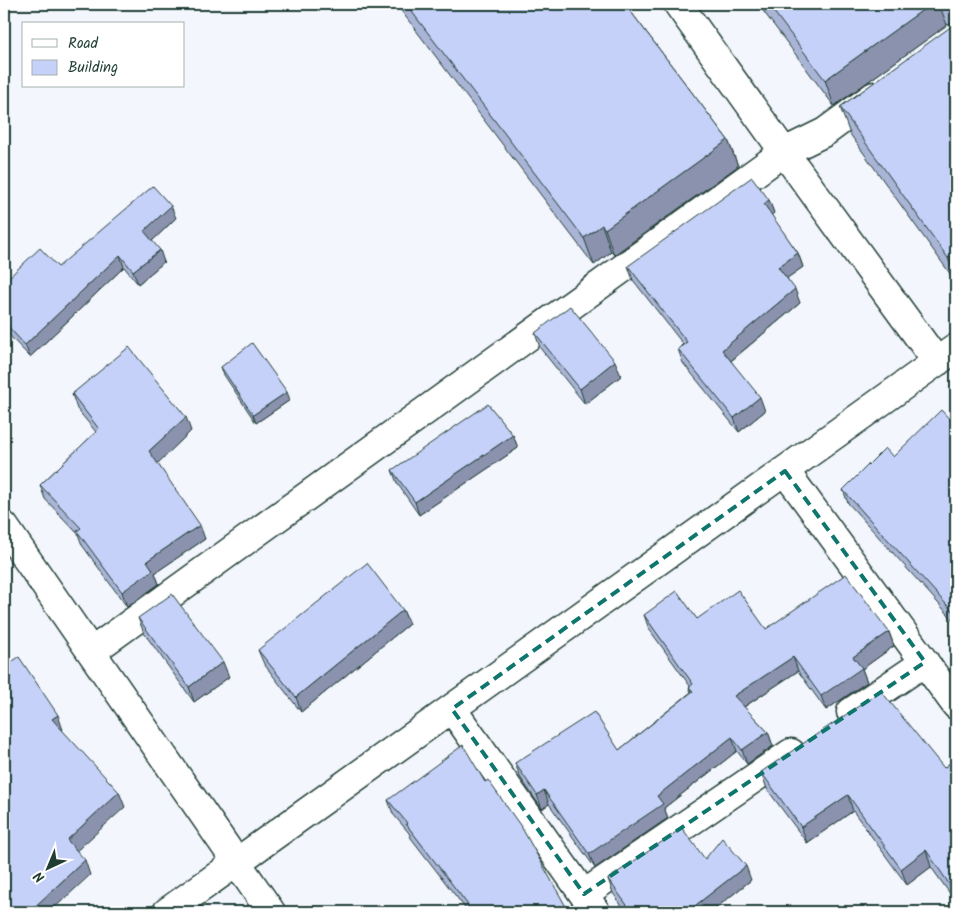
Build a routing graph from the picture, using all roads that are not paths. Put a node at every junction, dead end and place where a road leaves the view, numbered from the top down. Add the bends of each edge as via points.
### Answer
1 (678, 4) edge
2 (896, 81) edge
3 (784, 152) junction
4 (947, 355) edge
5 (785, 471) junction
6 (4, 526) edge
7 (91, 652) junction
8 (924, 662) junction
9 (956, 705) edge
10 (452, 709) junction
11 (237, 862) junction
12 (590, 903) edge
13 (167, 912) edge
14 (271, 912) edge

1 - 3 street
2 - 3 street via 825,132
3 - 4 street
3 - 7 street
4 - 5 street
5 - 8 street
5 - 10 street
6 - 7 street
7 - 11 street
8 - 9 street
8 - 12 street via 819,734
10 - 11 street
10 - 12 street
11 - 13 street
11 - 14 street

